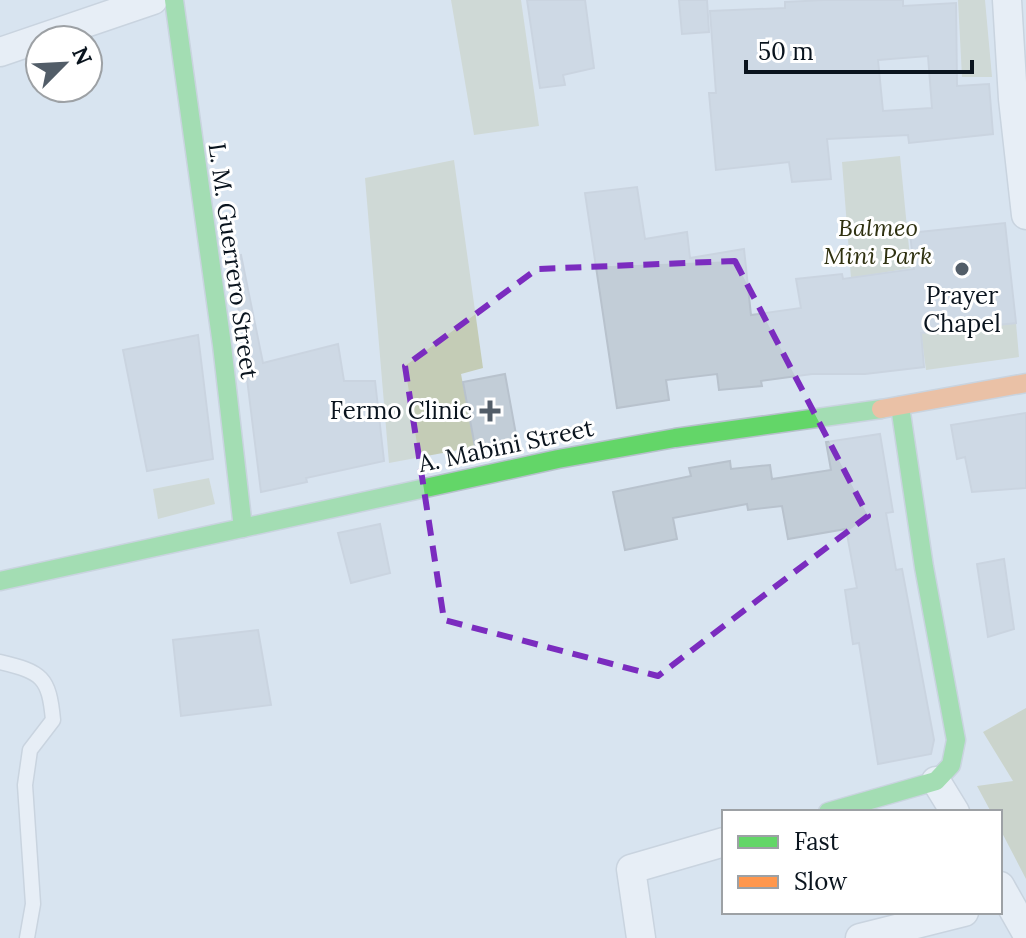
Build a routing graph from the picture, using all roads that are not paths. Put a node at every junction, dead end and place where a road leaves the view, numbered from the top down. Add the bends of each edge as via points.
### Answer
1 (153, 0) edge
2 (174, 0) edge
3 (1007, 0) edge
4 (0, 52) edge
5 (1026, 215) edge
6 (1026, 383) edge
7 (900, 406) junction
8 (243, 528) junction
9 (0, 581) edge
10 (0, 662) edge
11 (936, 781) junction
12 (835, 810) edge
13 (954, 810) edge
14 (722, 843) edge
15 (1003, 896) edge
16 (956, 914) edge
17 (1026, 932) edge
18 (27, 938) edge
19 (641, 938) edge
20 (860, 938) edge

1 - 4 street
2 - 8 main road, L. M. Guerrero Street
3 - 5 street
6 - 7 main road, A. Mabini Street
7 - 8 main road, A. Mabini Street via 660,440
7 - 11 main road via 956,740 951,765
8 - 9 main road, A. Mabini Street
10 - 18 lane via 35,673 50,690 53,720 30,750 25,785 33,904
11 - 12 main road
11 - 13 street
14 - 19 street via 631,869
15 - 17 street
16 - 20 street

